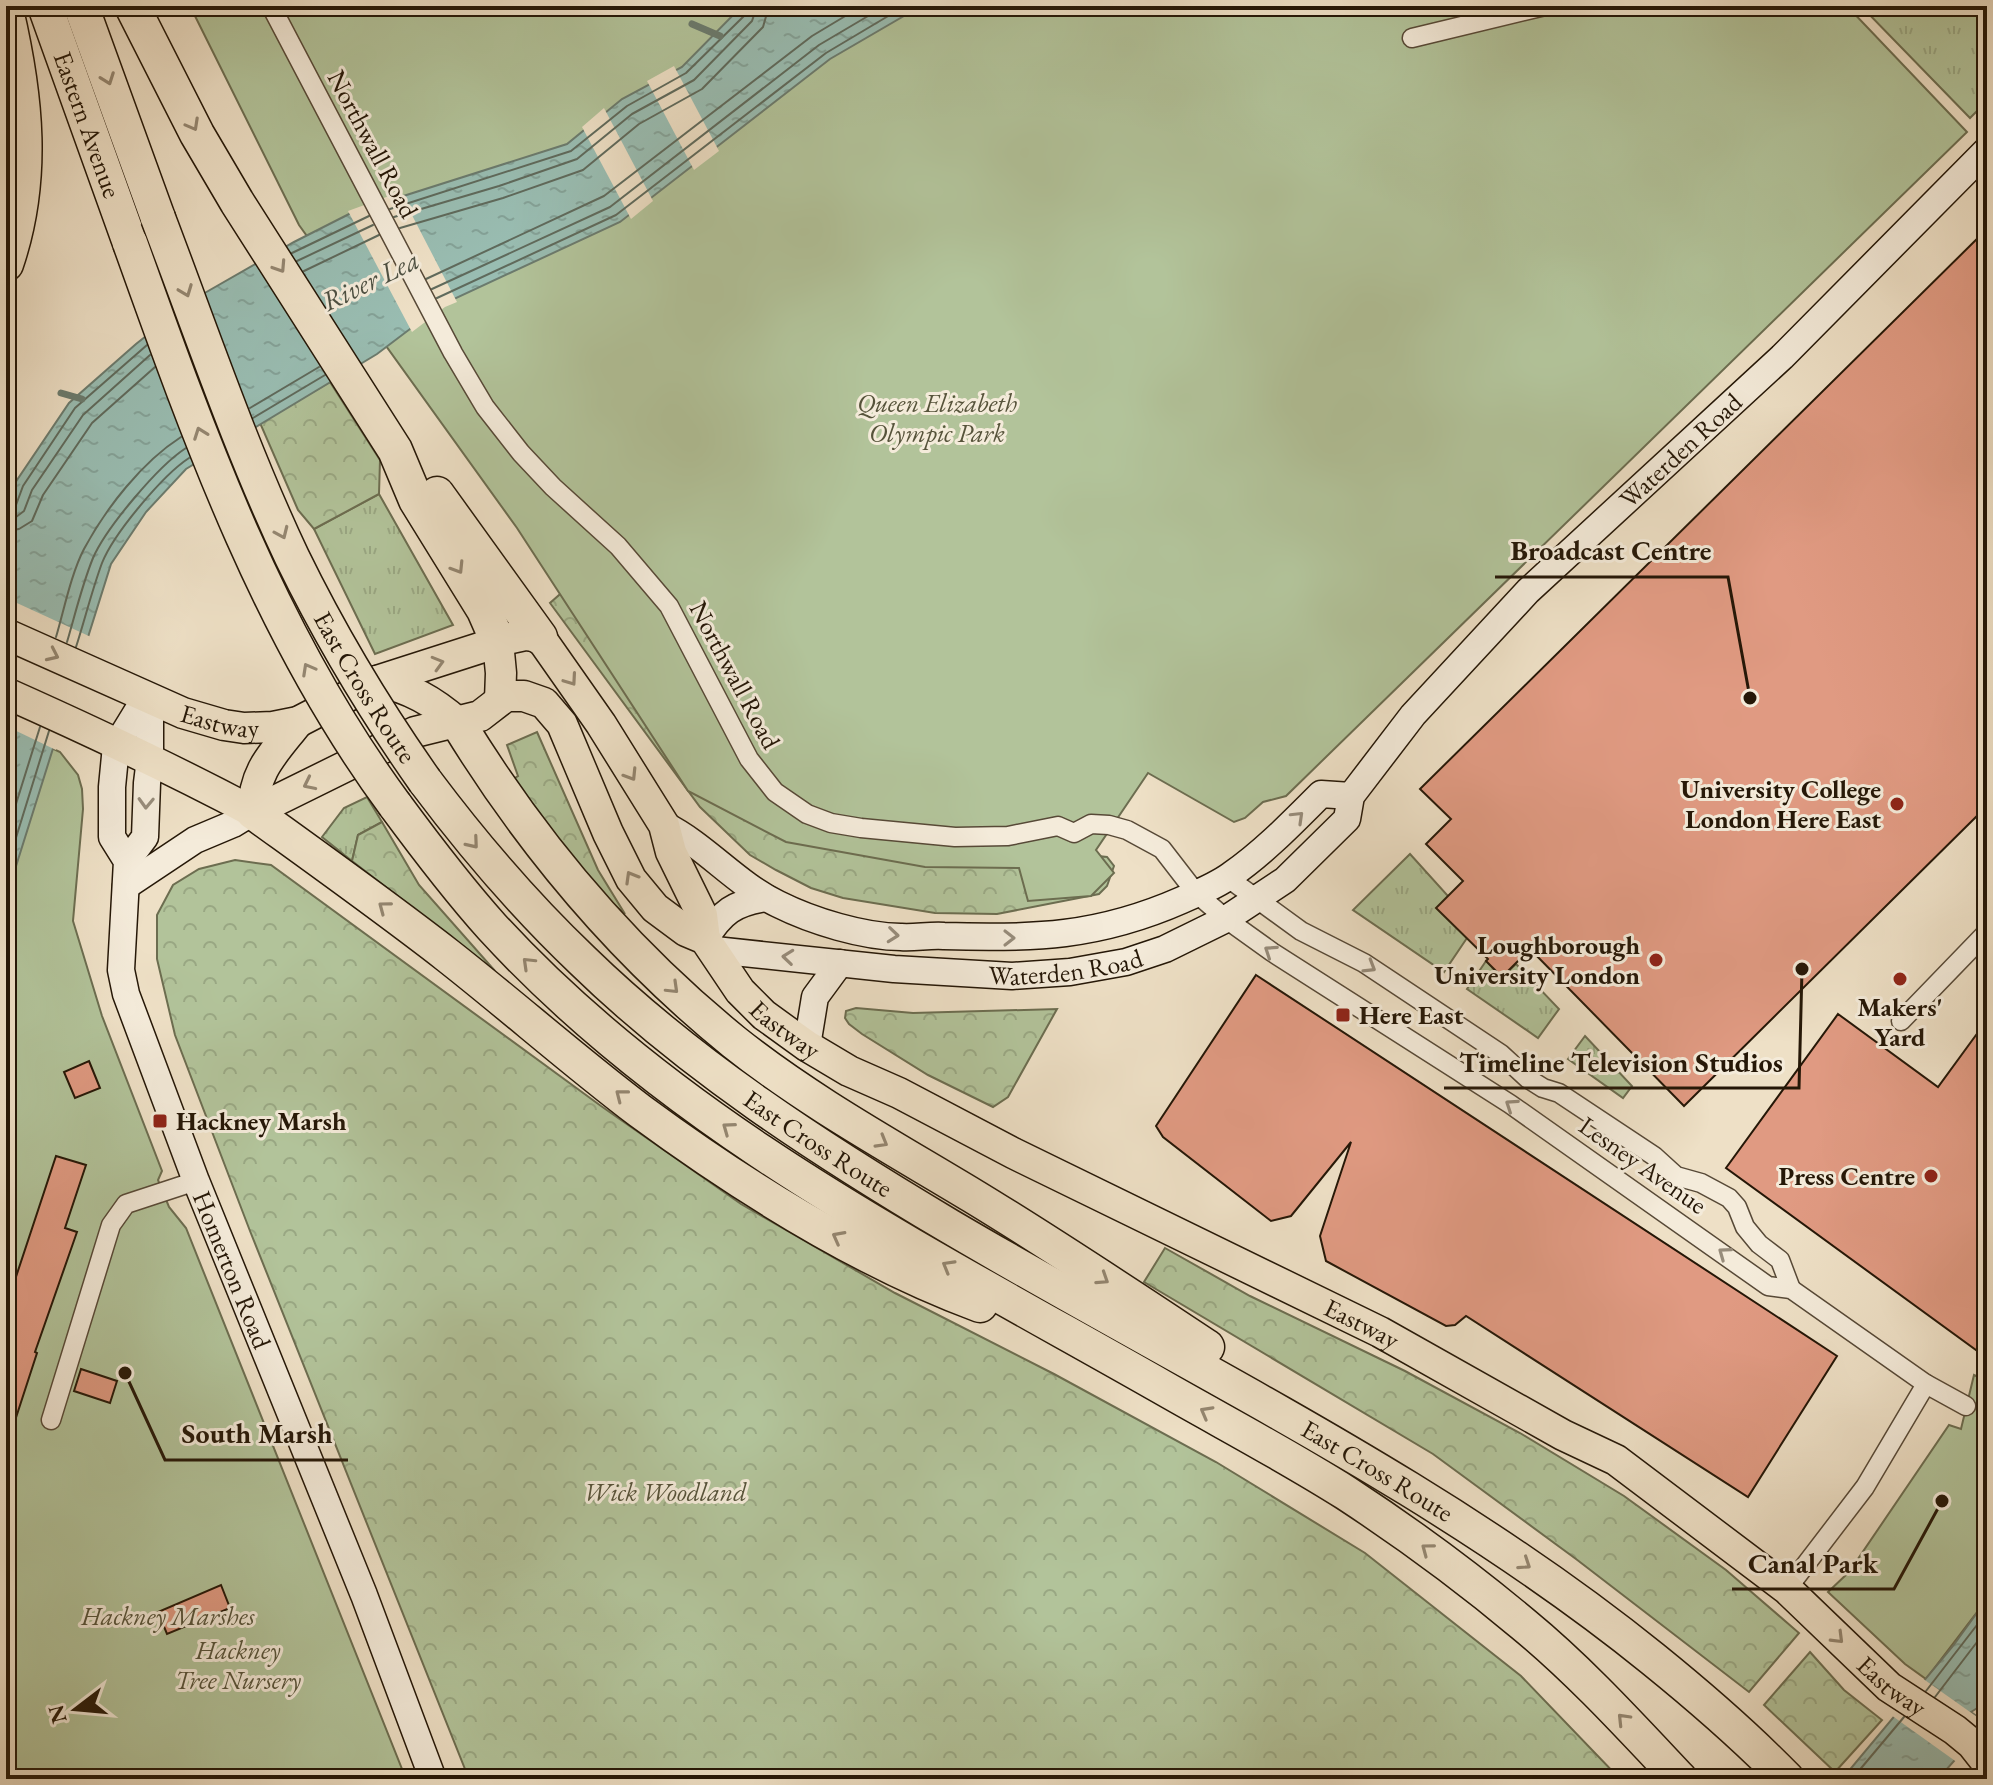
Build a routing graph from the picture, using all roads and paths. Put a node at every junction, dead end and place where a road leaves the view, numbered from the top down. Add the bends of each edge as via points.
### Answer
1 (45, 6) edge
2 (81, 6) edge
3 (132, 6) edge
4 (271, 6) edge
5 (1545, 6) edge
6 (6, 10) edge
7 (1412, 38) dead end
8 (1987, 150) edge
9 (158, 218) joint
10 (130, 243) joint
11 (6, 264) edge
12 (395, 450) junction
13 (6, 634) edge
14 (540, 637) junction
15 (498, 642) junction
16 (377, 681) junction
17 (6, 693) edge
18 (146, 697) junction
19 (500, 700) junction
20 (298, 722) junction
21 (458, 723) junction
22 (116, 746) junction
23 (150, 759) junction
24 (1351, 796) junction
25 (253, 812) junction
26 (664, 825) junction
27 (127, 874) junction
28 (1228, 878) junction
29 (1196, 893) junction
30 (766, 898) junction
31 (1259, 898) junction
32 (1226, 919) junction
33 (1987, 932) edge
34 (710, 944) junction
35 (840, 963) junction
36 (1901, 1021) dead end
37 (807, 1046) junction
38 (196, 1181) junction
39 (1791, 1289) junction
40 (1089, 1345) junction
41 (1926, 1384) junction
42 (1966, 1406) dead end
43 (1293, 1419) junction
44 (51, 1420) dead end
45 (1787, 1589) junction
46 (1980, 1754) edge
47 (1678, 1778) edge
48 (433, 1779) edge
49 (1787, 1779) edge

1 - 10 highway, Eastern Avenue
2 -> 9 highway, Eastern Avenue
3 -> 12 highway via 237,202
4 - 29 street, Northwall Road via 485,407 521,453 618,546 669,606 749,759 775,792 807,814 861,828 955,837 1008,836 1058,826 1074,833 1091,824 1127,830 1162,849
5 - 7 street
6 - 11 highway via 23,93 26,170
8 - 24 street, Waterden Road via 1782,357 1528,591 1436,687
9 -> 43 highway, East Cross Route, bridge via 237,430 293,557 349,663 425,781 538,916 585,964 714,1070 804,1133 947,1225
40 -> 10 highway, East Cross Route, bridge via 782,1166 641,1064 493,928 343,730 269,595 210,462
12 - 14 highway via 433,490
12 -> 15 highway via 416,500
13 -> 18 main road, Eastway
14 - 15 main road, Eastway
14 -> 26 main road, Eastway
16 -> 15 main road, Eastway
15 - 19 main road
16 - 20 main road, Eastway
16 - 21 main road via 405,688
17 - 22 main road
18 - 20 main road, Eastway via 224,725
18 - 22 street
18 - 23 street
19 - 21 main road via 480,716
34 -> 19 main road, Eastway via 655,908 631,879 562,724 544,703 512,695
20 - 25 main road, Eastway via 260,773
21 -> 25 main road via 415,732
21 -> 43 highway via 555,865 617,934 733,1041 813,1099 1220,1357
22 - 23 main road
22 - 27 street, Homerton Road via 112,837
23 - 25 main road
23 -> 27 street via 145,837
28 -> 24 street, Waterden Road via 1321,794
24 - 31 street, Waterden Road via 1347,819
25 - 27 street
40 -> 25 highway via 951,1294 742,1182 640,1110 435,946
26 - 30 street, Waterden Road
26 - 34 main road, Eastway
27 - 38 street, Homerton Road via 121,970 126,994
28 - 29 street, Waterden Road
28 - 31 street
30 -> 29 street, Waterden Road via 828,925 899,938 1016,938 1108,926
29 - 32 street, Northwall Road
30 - 34 street via 744,901 727,911 716,922
31 - 32 street, Waterden Road
31 -> 39 street, Lesney Avenue via 1301,931 1411,992 1527,1078 1559,1093 1676,1176 1729,1198 1745,1227 1780,1260
32 - 35 street, Waterden Road via 1146,956 1070,972 1012,976
39 -> 32 street, Lesney Avenue via 1768,1286 1510,1104
33 - 36 street
35 -> 34 street, Waterden Road
34 - 37 main road, Eastway via 752,1005
35 - 37 street via 815,997
37 - 45 main road, Eastway via 1380,1332 1616,1460
38 - 44 street via 126,1204 111,1225
38 - 48 street, Homerton Road
39 - 41 street, Lesney Avenue
47 -> 40 highway, East Cross Route via 1526,1626 1416,1541 1342,1491
41 - 42 street, Lesney Avenue
41 - 45 street via 1865,1487
43 -> 49 highway, East Cross Route via 1398,1482 1615,1628 1731,1724
45 -> 46 main road, Eastway via 1889,1687 1955,1730

